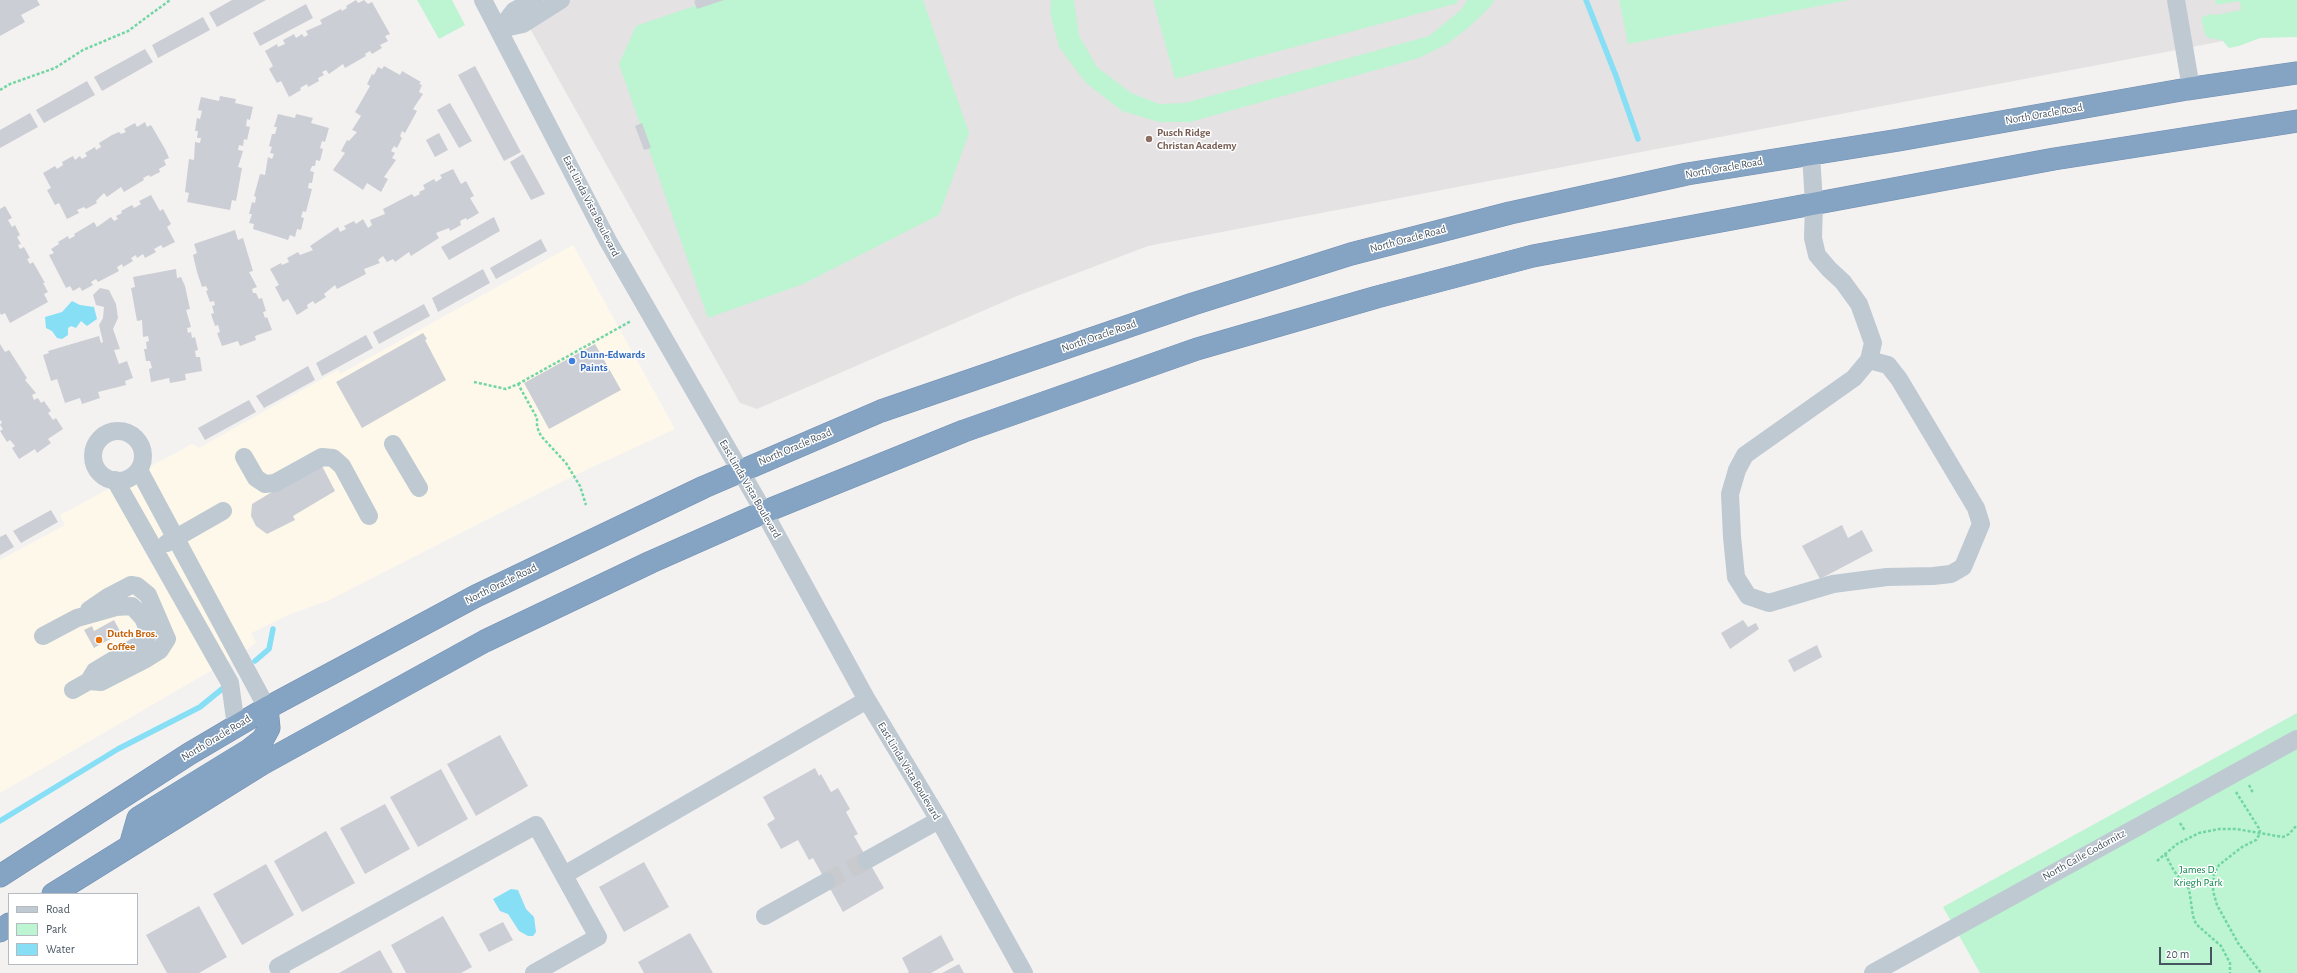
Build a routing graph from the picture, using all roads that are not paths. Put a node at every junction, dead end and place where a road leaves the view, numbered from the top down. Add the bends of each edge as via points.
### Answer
1 (484, 0) edge
2 (534, 0) edge
3 (561, 0) edge
4 (2176, 0) edge
5 (500, 29) junction
6 (2297, 73) edge
7 (2191, 88) junction
8 (2297, 121) edge
9 (1811, 154) junction
10 (1814, 204) junction
11 (1869, 360) junction
12 (393, 444) dead end
13 (244, 458) dead end
14 (138, 470) junction
15 (740, 471) junction
16 (115, 480) junction
17 (418, 488) dead end
18 (223, 511) dead end
19 (764, 512) junction
20 (369, 516) dead end
21 (177, 538) junction
22 (156, 550) junction
23 (43, 636) dead end
24 (73, 690) dead end
25 (867, 700) junction
26 (267, 708) junction
27 (236, 726) junction
28 (2297, 739) edge
29 (938, 820) junction
30 (130, 846) junction
31 (868, 860) tunnel mouth
32 (564, 875) junction
33 (0, 876) edge
34 (826, 882) tunnel mouth
35 (55, 893) edge
36 (765, 916) dead end
37 (8, 925) edge
38 (0, 931) edge
39 (281, 973) edge
40 (534, 973) edge
41 (1024, 973) edge
42 (1873, 973) edge

1 - 5 street, East Linda Vista Boulevard
2 - 5 street via 514,11
3 - 5 street via 523,24
4 - 7 street
5 - 15 street, East Linda Vista Boulevard via 608,241
6 - 7 highway, North Oracle Road
7 - 9 highway, North Oracle Road
8 - 10 highway via 2054,159
9 - 10 street
9 - 15 highway, North Oracle Road via 1688,174 1510,213 1351,254 1194,304 881,411
10 - 11 street via 1813,238 1818,255 1859,304 1873,343
10 - 19 highway via 1533,256 1377,297 1197,350 964,431
11 - 11 street via 1854,378 1746,454 1737,470 1730,494 1733,544 1736,577 1748,596 1769,603 1833,584 1951,574 1963,566 1981,524 1976,508 1899,379 1888,365
12 - 17 street
13 - 20 street via 256,478 265,484 275,483 322,457 333,458 342,466
14 - 16 street via 128,479
14 - 16 street via 143,457 139,443 127,432 110,432 98,443 94,458 101,473
14 - 21 street
15 - 19 street, East Linda Vista Boulevard
15 - 26 highway, North Oracle Road via 476,596
16 - 22 street
18 - 21 street
19 - 25 street, East Linda Vista Boulevard
19 - 30 highway via 651,562 485,641 262,764
21 - 22 street
21 - 26 street
22 - 27 street via 230,683
23 - 24 street via 131,585 137,586 148,595 167,639 160,650 101,682 90,681
25 - 29 street, East Linda Vista Boulevard
25 - 32 street
26 - 27 highway, North Oracle Road
26 - 30 highway via 269,728 263,739 138,818
27 - 33 highway, North Oracle Road
28 - 42 street, North Calle Godornitz
29 - 31 street
29 - 41 street, East Linda Vista Boulevard
30 - 35 highway
32 - 39 street via 536,825 278,967
32 - 40 street via 598,938
34 - 36 street
37 - 38 highway

